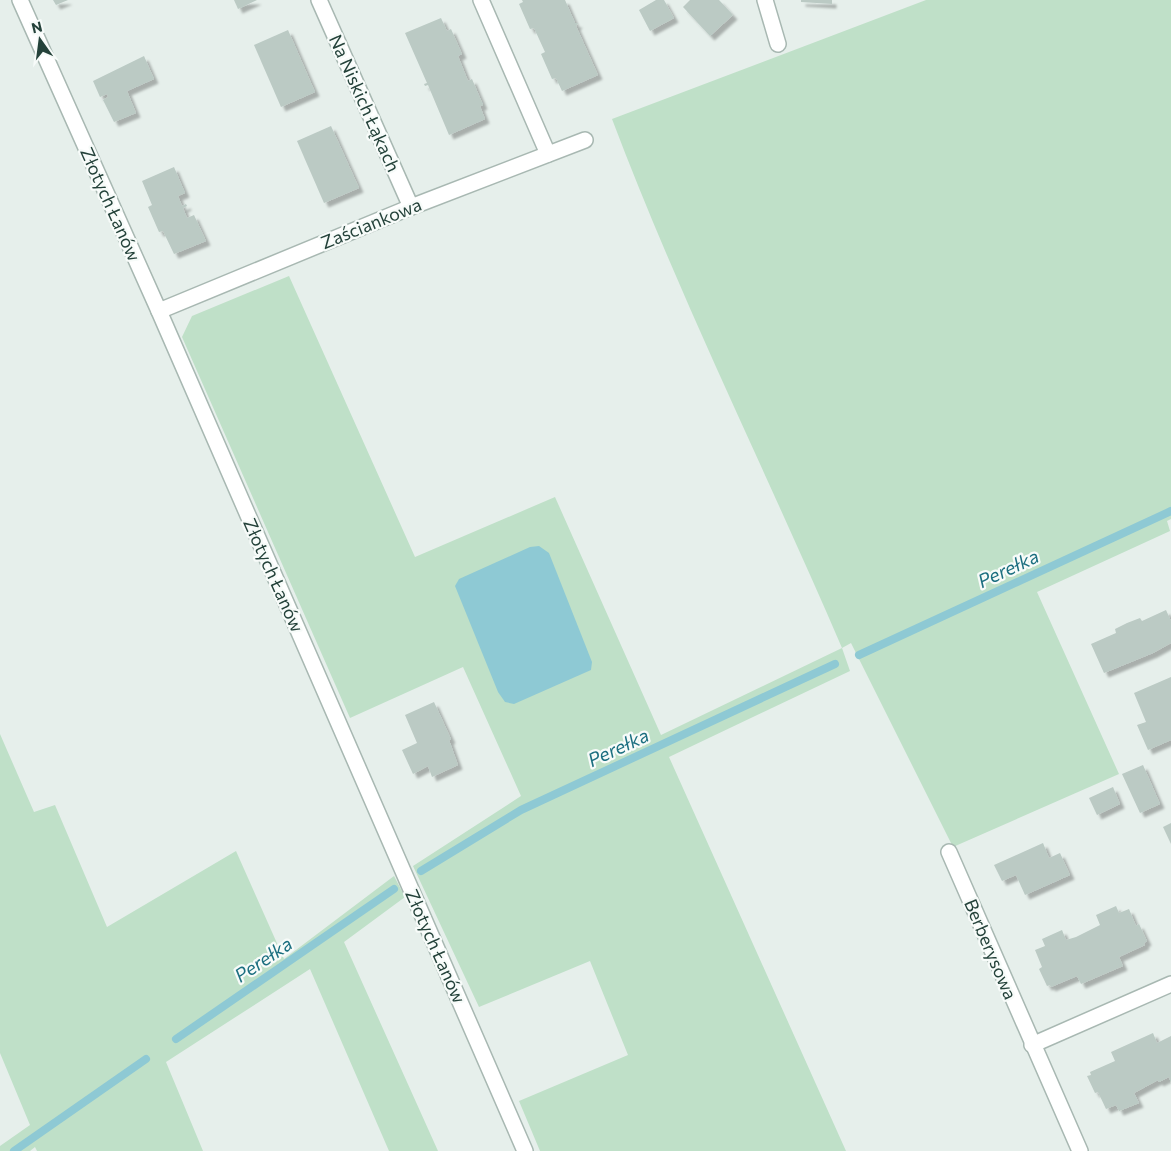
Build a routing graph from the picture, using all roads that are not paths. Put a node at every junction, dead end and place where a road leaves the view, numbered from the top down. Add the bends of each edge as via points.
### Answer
1 (20, 0) edge
2 (319, 0) edge
3 (481, 0) edge
4 (765, 0) edge
5 (778, 44) dead end
6 (585, 140) dead end
7 (548, 154) junction
8 (411, 207) junction
9 (159, 311) junction
10 (950, 852) dead end
11 (1171, 984) edge
12 (1032, 1045) junction
13 (525, 1151) edge
14 (1080, 1151) edge

1 - 9 street, Złotych Łanów
2 - 8 street, Na Niskich Łąkach
3 - 7 street
4 - 5 street
6 - 7 street, Zaściankowa
7 - 8 street, Zaściankowa
8 - 9 street, Zaściankowa
9 - 13 street, Złotych Łanów
10 - 12 street, Berberysowa
11 - 12 street
12 - 14 street, Berberysowa

